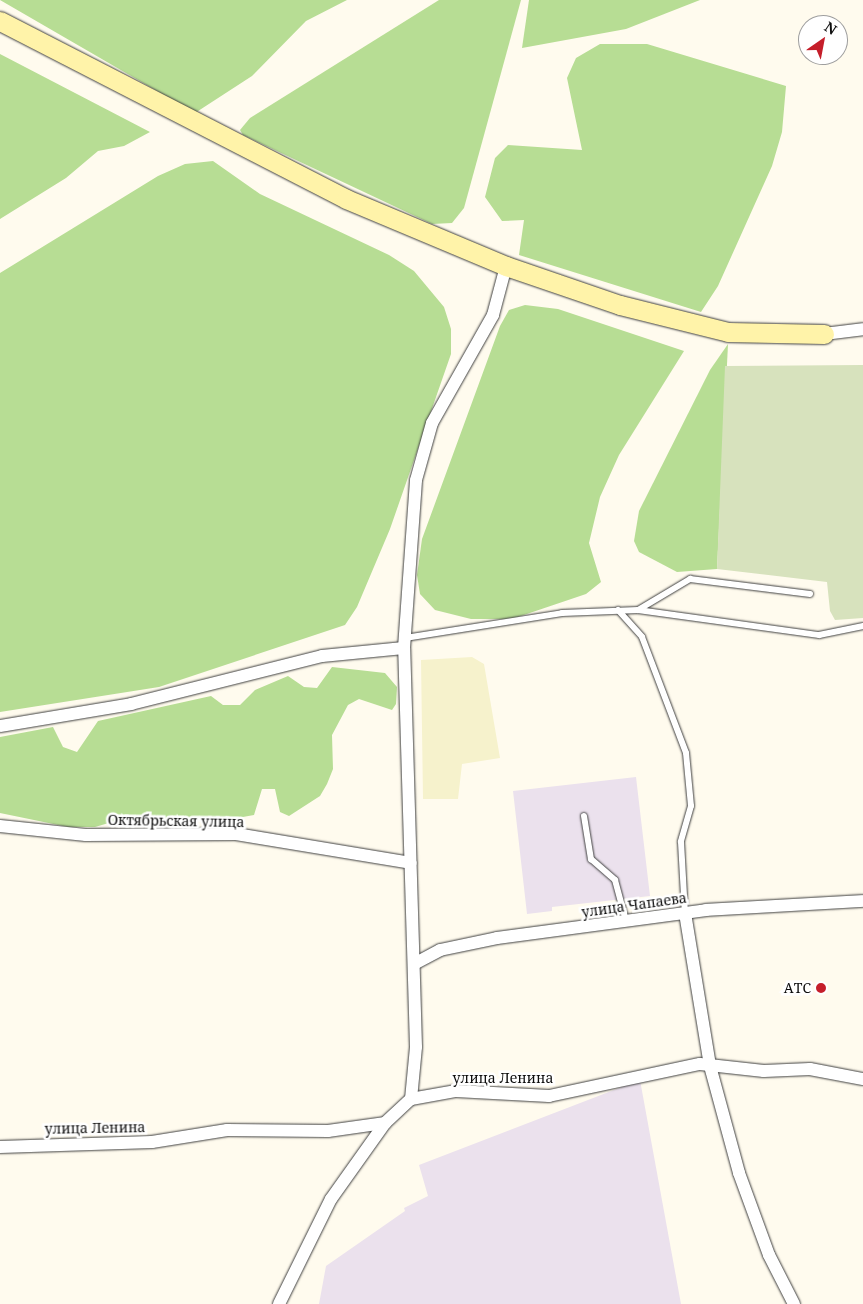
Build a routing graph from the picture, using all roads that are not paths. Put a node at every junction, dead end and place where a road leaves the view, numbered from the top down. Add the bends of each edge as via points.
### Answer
1 (0, 21) edge
2 (506, 266) junction
3 (863, 329) edge
4 (824, 334) joint
5 (810, 594) dead end
6 (618, 610) junction
7 (638, 610) junction
8 (863, 626) edge
9 (405, 643) junction
10 (0, 726) edge
11 (584, 816) dead end
12 (0, 826) edge
13 (411, 863) junction
14 (863, 900) edge
15 (685, 913) junction
16 (626, 922) junction
17 (414, 964) junction
18 (710, 1066) junction
19 (863, 1079) edge
20 (411, 1099) junction
21 (385, 1123) junction
22 (0, 1147) edge
23 (280, 1304) edge
24 (794, 1304) edge

1 - 2 street via 346,199
2 - 4 street via 620,305 728,332
2 - 9 street via 493,315 432,423 416,480
3 - 4 street
5 - 7 lane via 690,579
6 - 7 lane
6 - 9 lane via 562,613
6 - 15 lane via 642,637 686,753 691,806 681,842
7 - 8 lane via 819,635
9 - 10 street via 322,656 131,704
9 - 13 street
11 - 16 lane via 591,858 615,880
12 - 13 street, Октябрьская улица via 86,835 236,834
13 - 17 street
14 - 15 street, улица Чапаева via 812,900
15 - 16 street, улица Чапаева
15 - 18 street
16 - 17 street, улица Чапаева via 497,938 440,950
17 - 20 street via 416,1047
18 - 19 street, улица Ленина via 810,1069
18 - 20 street, улица Ленина via 642,1073 549,1096 456,1091
18 - 24 street via 754,1214
20 - 21 street
21 - 22 street, улица Ленина via 328,1131 227,1130 152,1142
21 - 23 street via 331,1199

